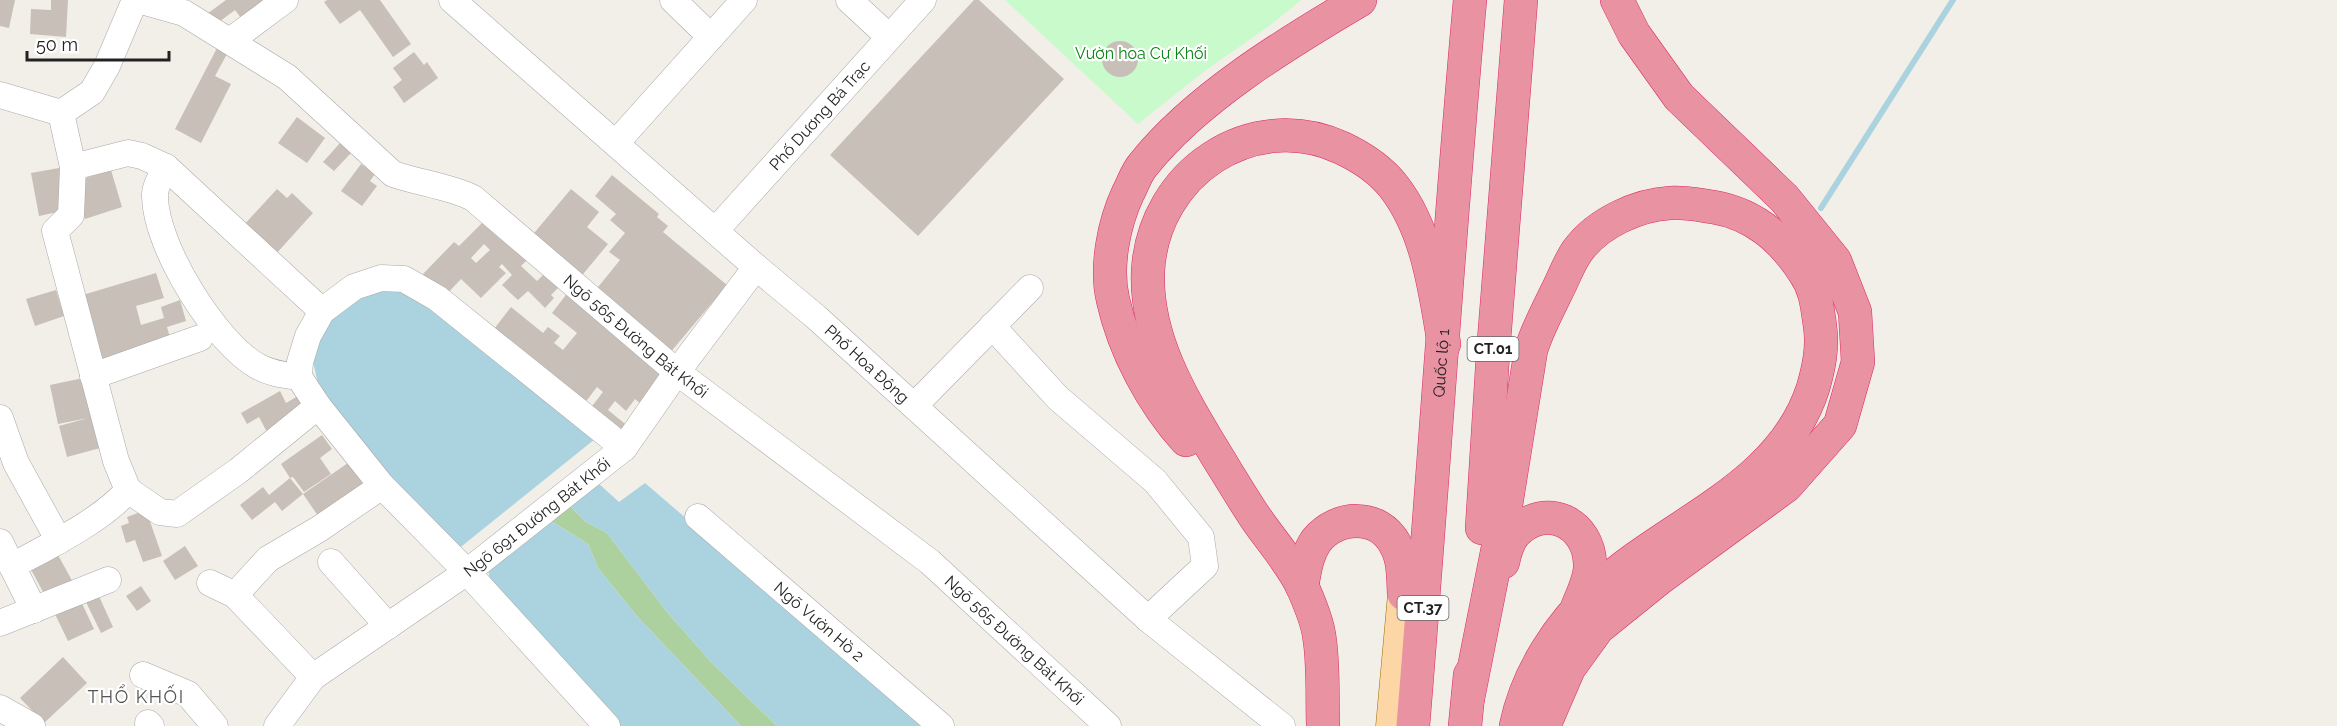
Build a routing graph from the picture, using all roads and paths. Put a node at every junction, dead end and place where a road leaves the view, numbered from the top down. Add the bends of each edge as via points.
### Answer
1 (136, 0) edge
2 (285, 0) edge
3 (452, 0) edge
4 (673, 0) edge
5 (744, 0) edge
6 (849, 0) edge
7 (923, 0) edge
8 (1340, 0) edge
9 (1360, 0) edge
10 (1470, 0) edge
11 (1521, 0) edge
12 (1617, 0) edge
13 (711, 37) junction
14 (889, 38) junction
15 (230, 41) junction
16 (1285, 46) junction
17 (0, 95) edge
18 (62, 113) junction
19 (616, 142) junction
20 (73, 167) junction
21 (166, 167) junction
22 (715, 231) junction
23 (756, 267) junction
24 (1029, 288) dead end
25 (322, 311) junction
26 (992, 327) junction
27 (200, 338) dead end
28 (1444, 344) junction
29 (677, 372) junction
30 (93, 376) junction
31 (299, 377) junction
32 (318, 406) junction
33 (914, 406) junction
34 (0, 418) edge
35 (624, 448) junction
36 (382, 486) junction
37 (128, 490) junction
38 (1433, 490) junction
39 (1253, 515) junction
40 (698, 517) dead end
41 (59, 541) junction
42 (0, 542) edge
43 (332, 562) dead end
44 (12, 566) junction
45 (467, 572) junction
46 (108, 580) dead end
47 (210, 583) dead end
48 (1302, 585) junction
49 (1404, 594) junction
50 (235, 595) junction
51 (34, 610) junction
52 (1576, 610) junction
53 (1148, 620) junction
54 (0, 623) edge
55 (387, 626) junction
56 (143, 675) dead end
57 (313, 677) junction
58 (0, 708) edge
59 (1467, 712) edge
60 (1539, 725) edge
61 (32, 726) edge
62 (215, 726) edge
63 (277, 726) edge
64 (607, 726) edge
65 (941, 726) edge
66 (1108, 726) edge
67 (1282, 726) edge
68 (1323, 726) edge
69 (1392, 726) edge
70 (1413, 726) edge

1 - 15 street, Ngõ 565 Đường Bát Khối via 184,13
1 - 18 street via 92,92
2 - 15 street
3 - 19 street, Phố Hoa Động
4 - 13 street
5 - 13 street
6 - 14 street
7 - 14 street, Phố Dương Bá Trạc
8 - 16 main road
9 - 16 highway
10 - 28 highway, Quốc lộ 1 / CT.01
11 - 59 highway, CT.01
12 - 60 highway via 1634,34 1679,97 1784,198 1835,261 1855,312 1858,362 1840,425 1786,486 1598,628 1569,668
13 - 19 street
14 - 22 street, Phố Dương Bá Trạc
15 - 29 street, Ngõ 565 Đường Bát Khối via 287,76 393,174 456,190 472,198
16 - 39 highway via 1178,126 1141,167 1120,211 1111,253 1112,298 1126,342 1146,383 1179,432
17 - 18 street
18 - 20 street
19 - 22 street, Phố Hoa Động
20 - 21 street via 128,153
20 - 30 street via 70,214 55,231
21 - 25 street
21 - 31 street via 154,194 170,258 185,284 243,356 273,373
22 - 23 street, Phố Hoa Động
23 - 29 street, Ngõ 691 Đường Bát Khối
23 - 33 street, Phố Hoa Động
24 - 26 street
25 - 31 street via 308,336
25 - 35 street via 354,286 381,278 404,279 437,298
26 - 33 street
26 - 53 street via 1058,398 1155,481 1201,537 1205,566
27 - 30 street
28 - 38 highway, Quốc lộ 1 / CT.01
28 - 39 highway via 1431,273 1416,225 1394,186 1363,158 1325,140 1283,135 1242,142 1204,162 1174,192 1155,230 1148,272 1151,314 1162,354 1189,410
29 - 35 street, Ngõ 691 Đường Bát Khối
29 - 66 street, Ngõ 565 Đường Bát Khối via 930,562
30 - 37 street
31 - 32 street
32 - 36 street
32 - 37 street via 177,514 160,512
33 - 53 street, Phố Hoa Động
34 - 41 street via 16,463
35 - 45 street, Ngõ 691 Đường Bát Khối
36 - 45 street
36 - 50 street via 268,559
37 - 41 street via 120,500
38 - 49 main road
38 - 70 highway, Quốc lộ 1 / CT.37
39 - 48 highway
40 - 65 street, Ngõ Vườn Hồ 2
41 - 44 street
42 - 44 street
43 - 55 street
44 - 51 street
45 - 55 street, Ngõ 691 Đường Bát Khối
45 - 64 street
46 - 51 street
47 - 50 street
48 - 49 highway via 1308,557 1317,540 1356,520 1371,522 1396,544
48 - 68 highway via 1319,635
49 - 69 main road
50 - 57 street
51 - 54 street
52 - 59 highway via 1590,567 1586,542 1562,520 1550,518 1527,525 1508,545
52 - 59 highway via 1614,574 1750,478 1789,436 1809,399 1821,360 1817,296 1794,256 1754,220 1719,208 1670,203 1622,216 1578,250 1531,350
52 - 60 highway via 1556,635 1524,696
53 - 67 street, Phố Hoa Động
55 - 57 street, Ngõ 691 Đường Bát Khối
56 - 62 street via 188,694
57 - 63 street, Ngõ 691 Đường Bát Khối
58 - 61 street

